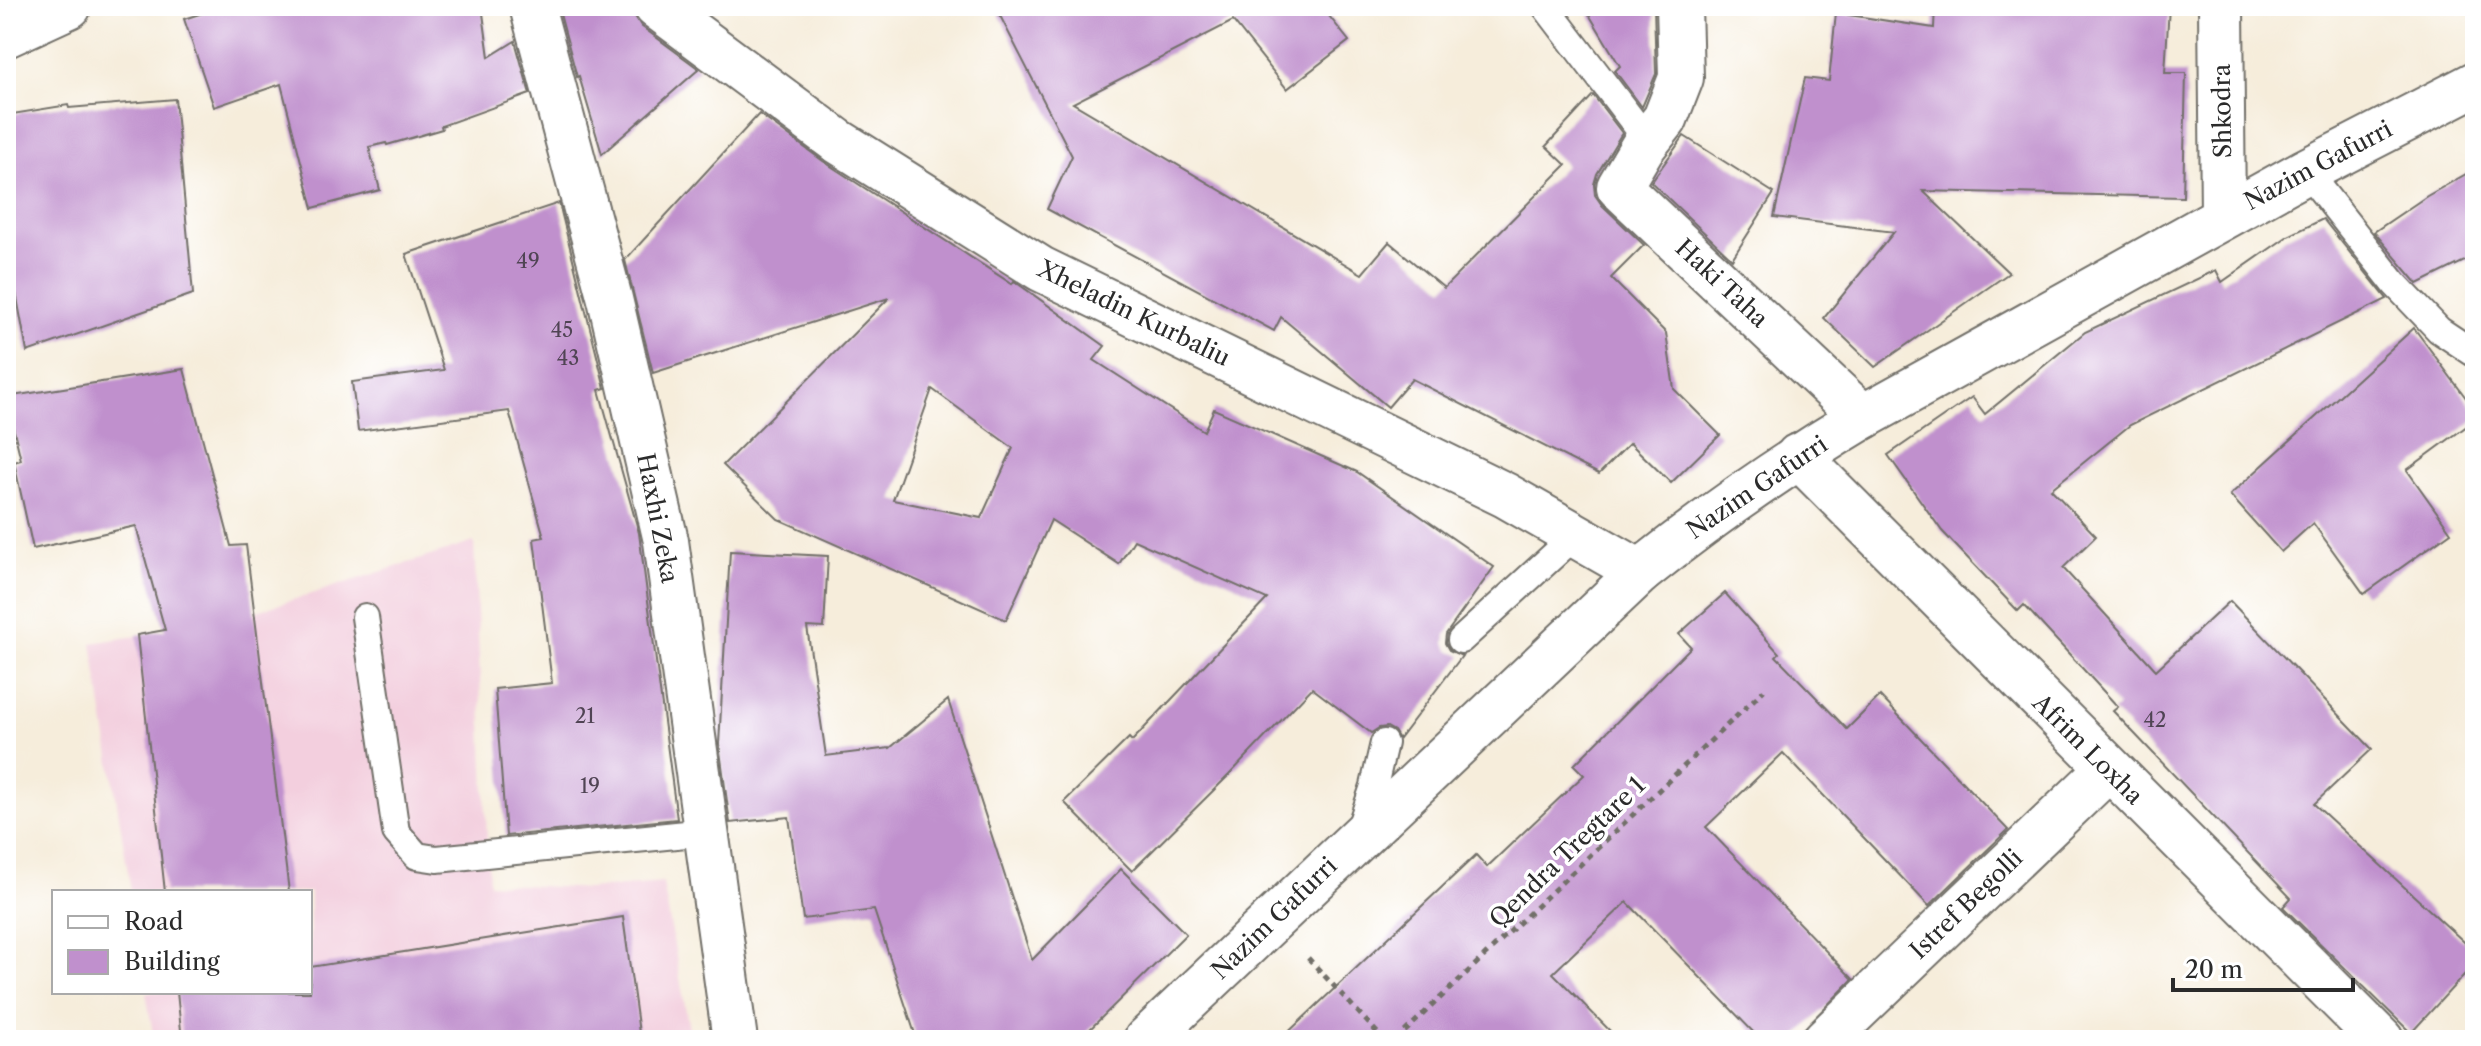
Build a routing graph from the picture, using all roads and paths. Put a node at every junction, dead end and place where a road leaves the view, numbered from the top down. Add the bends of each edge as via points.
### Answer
1 (69, 6) edge
2 (532, 6) edge
3 (656, 6) edge
4 (1545, 6) edge
5 (1679, 6) edge
6 (2221, 6) edge
7 (6, 35) edge
8 (2475, 84) edge
9 (1648, 141) junction
10 (2306, 171) junction
11 (2223, 216) junction
12 (2475, 354) edge
13 (1863, 417) junction
14 (1798, 456) junction
15 (1577, 534) junction
16 (1640, 572) junction
17 (365, 617) dead end
18 (1461, 640) dead end
19 (1764, 690) dead end
20 (1384, 743) dead end
21 (2108, 769) junction
22 (706, 832) junction
23 (1357, 838) junction
24 (1272, 919) junction
25 (2376, 1039) edge
26 (735, 1040) edge
27 (1146, 1040) edge
28 (1384, 1040) edge
29 (1396, 1040) edge
30 (1825, 1040) edge

1 - 7 street
2 - 22 street, Haxhi Zeka via 610,299 666,541
3 - 15 street, Xheladin Kurbaliu via 836,140 1041,269
4 - 9 lane
5 - 9 street, Haki Taha via 1681,78 1665,119
6 - 11 street, Shkodra
8 - 10 street, Nazim Gafurri
9 - 13 street, Haki Taha via 1619,187
10 - 11 street, Nazim Gafurri
10 - 12 lane via 2395,284 2439,330
11 - 13 street, Nazim Gafurri
13 - 14 street, Nazim Gafurri
14 - 16 street, Nazim Gafurri
14 - 21 street, Afrim Loxha
15 - 16 street, Xheladin Kurbaliu
15 - 18 lane
16 - 23 street, Nazim Gafurri
17 - 22 lane via 396,832 417,856 437,859
19 - 29 path, Qendra Tregtare 1
20 - 23 lane
21 - 25 street, Afrim Loxha
21 - 30 street, Istref Begolli
22 - 26 street, Haxhi Zeka
23 - 24 street, Nazim Gafurri
24 - 27 street, Nazim Gafurri
24 - 28 path

